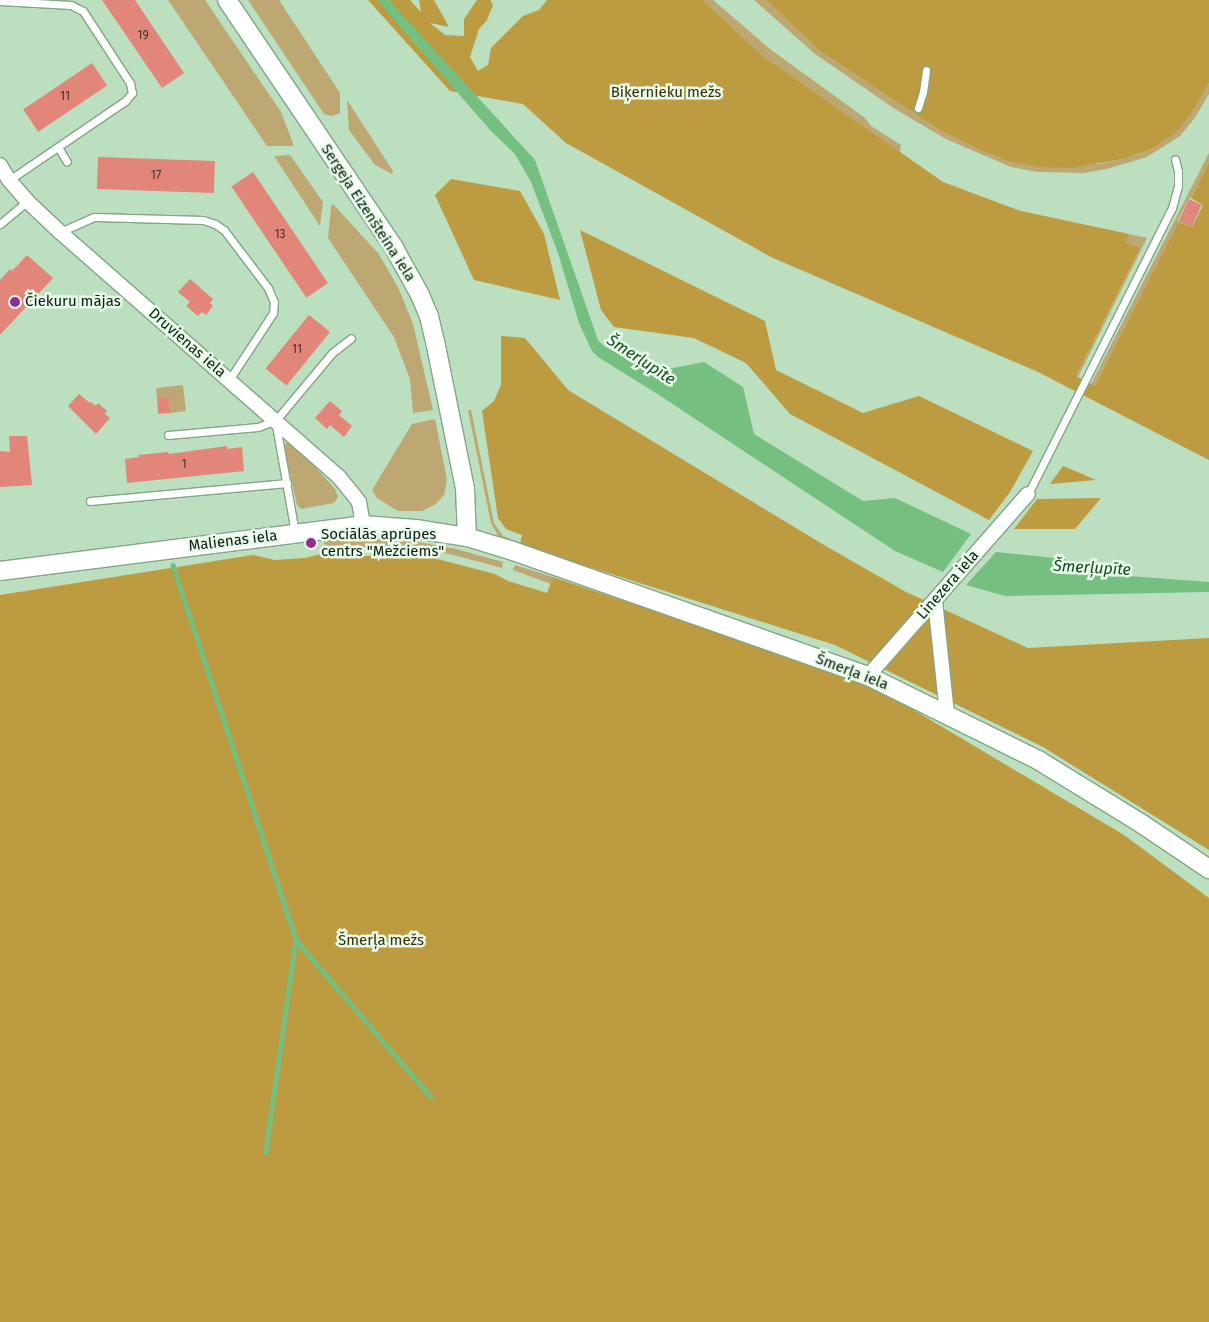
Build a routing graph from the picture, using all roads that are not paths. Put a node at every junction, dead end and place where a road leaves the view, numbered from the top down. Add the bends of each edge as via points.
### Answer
1 (226, 0) edge
2 (0, 2) edge
3 (926, 70) dead end
4 (918, 108) dead end
5 (58, 147) junction
6 (1175, 159) dead end
7 (67, 162) dead end
8 (0, 165) edge
9 (9, 180) junction
10 (27, 201) junction
11 (0, 224) edge
12 (60, 232) junction
13 (351, 338) dead end
14 (229, 380) junction
15 (276, 420) junction
16 (168, 435) dead end
17 (287, 484) junction
18 (1028, 494) joint
19 (90, 501) dead end
20 (363, 525) junction
21 (295, 534) junction
22 (467, 537) junction
23 (0, 571) edge
24 (935, 600) junction
25 (868, 676) junction
26 (947, 714) junction
27 (1209, 869) edge

1 - 22 street, Sergeja Eizenšteina iela via 394,248 420,295 435,341 464,488
2 - 5 lane via 71,5 83,11 130,83 132,93 125,101
3 - 4 lane
5 - 7 lane
5 - 9 lane
6 - 18 lane via 1178,186 1172,208
8 - 9 street, Druvienas iela
9 - 10 street, Druvienas iela
10 - 11 lane
10 - 12 street, Druvienas iela
12 - 14 street, Druvienas iela
12 - 14 lane via 94,216 203,220 224,230 268,288 274,302 273,313
13 - 15 lane via 332,353
14 - 15 street, Druvienas iela
15 - 16 lane via 258,426
15 - 17 lane
15 - 20 street, Druvienas iela via 346,484 359,502
17 - 19 lane
17 - 21 lane
18 - 24 street, Linezera iela
20 - 21 street, Malienas iela
20 - 22 street, Malienas iela
21 - 23 street, Malienas iela
22 - 25 street, Šmerļa iela
24 - 25 street, Linezera iela
24 - 26 street
25 - 26 street, Šmerļa iela
26 - 27 street, Šmerļa iela via 1038,760

